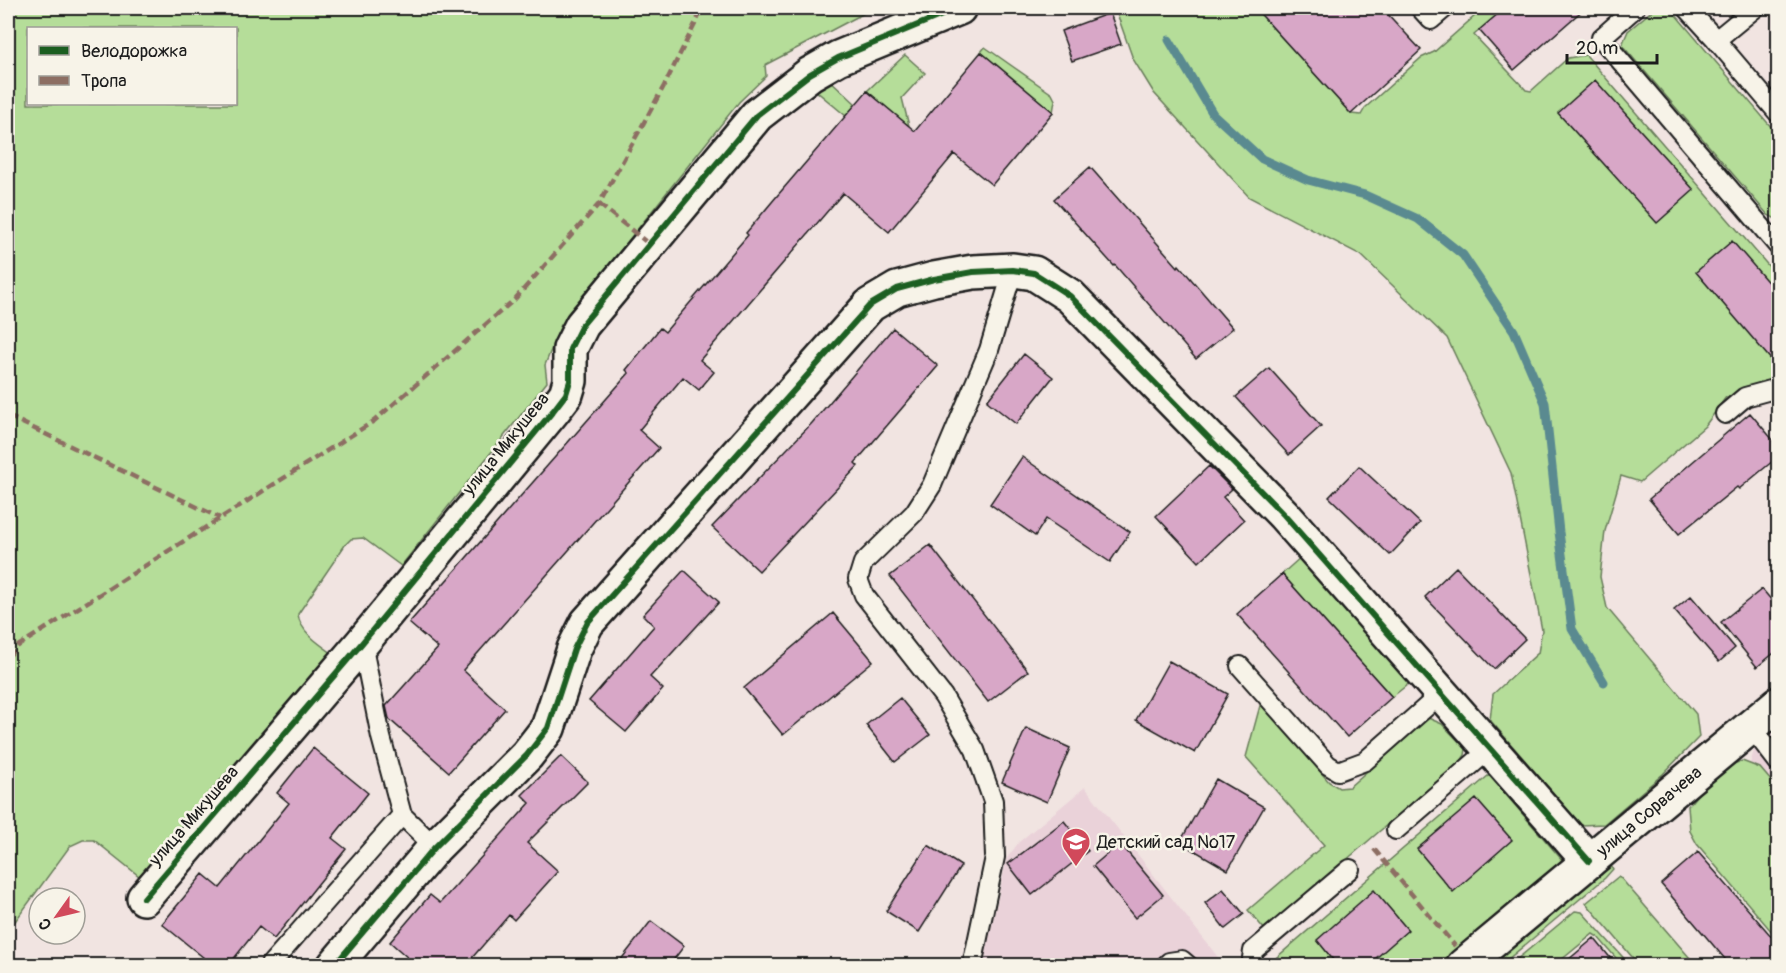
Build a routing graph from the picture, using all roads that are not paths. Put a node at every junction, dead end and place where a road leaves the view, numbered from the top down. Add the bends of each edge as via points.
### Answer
1 (959, 8) edge
2 (1420, 8) edge
3 (1445, 8) edge
4 (1635, 8) edge
5 (1687, 8) edge
6 (1755, 8) edge
7 (1720, 44) junction
8 (1779, 113) edge
9 (1779, 246) edge
10 (1013, 270) junction
11 (1779, 388) edge
12 (1725, 414) dead end
13 (363, 643) junction
14 (1240, 666) dead end
15 (1442, 693) junction
16 (1779, 704) edge
17 (1751, 727) junction
18 (1490, 749) junction
19 (1779, 762) edge
20 (402, 815) junction
21 (1396, 830) dead end
22 (435, 847) junction
23 (1589, 861) junction
24 (1350, 869) dead end
25 (144, 898) dead end
26 (269, 966) edge
27 (334, 966) edge
28 (972, 966) edge
29 (1165, 966) edge
30 (1189, 966) edge
31 (1256, 966) edge
32 (1463, 966) edge

1 - 13 street, улица Микушева via 838,58 810,74 757,115 582,325 570,349 566,394
2 - 3 lane via 1431,20
4 - 9 lane via 1601,38
5 - 7 lane
6 - 7 lane via 1716,40
7 - 8 lane
10 - 15 street via 1034,273 1070,296 1284,515
10 - 22 street via 934,279 897,289 870,305 587,623 574,649 548,728
10 - 28 lane via 989,350 932,485 914,513 862,563 858,579 864,595 943,696 975,750 993,801 994,858
11 - 12 lane via 1745,397
13 - 20 lane via 381,736
13 - 25 street, улица Микушева
14 - 15 lane via 1328,765 1338,771 1365,761
15 - 18 street
16 - 17 street, улица Сорвачева
17 - 19 lane
17 - 23 street, улица Сорвачева
18 - 21 lane
18 - 23 street
20 - 22 lane
20 - 26 lane
22 - 27 street
23 - 32 street, улица Сорвачева
24 - 31 lane via 1253,951
29 - 30 lane via 1182,960

